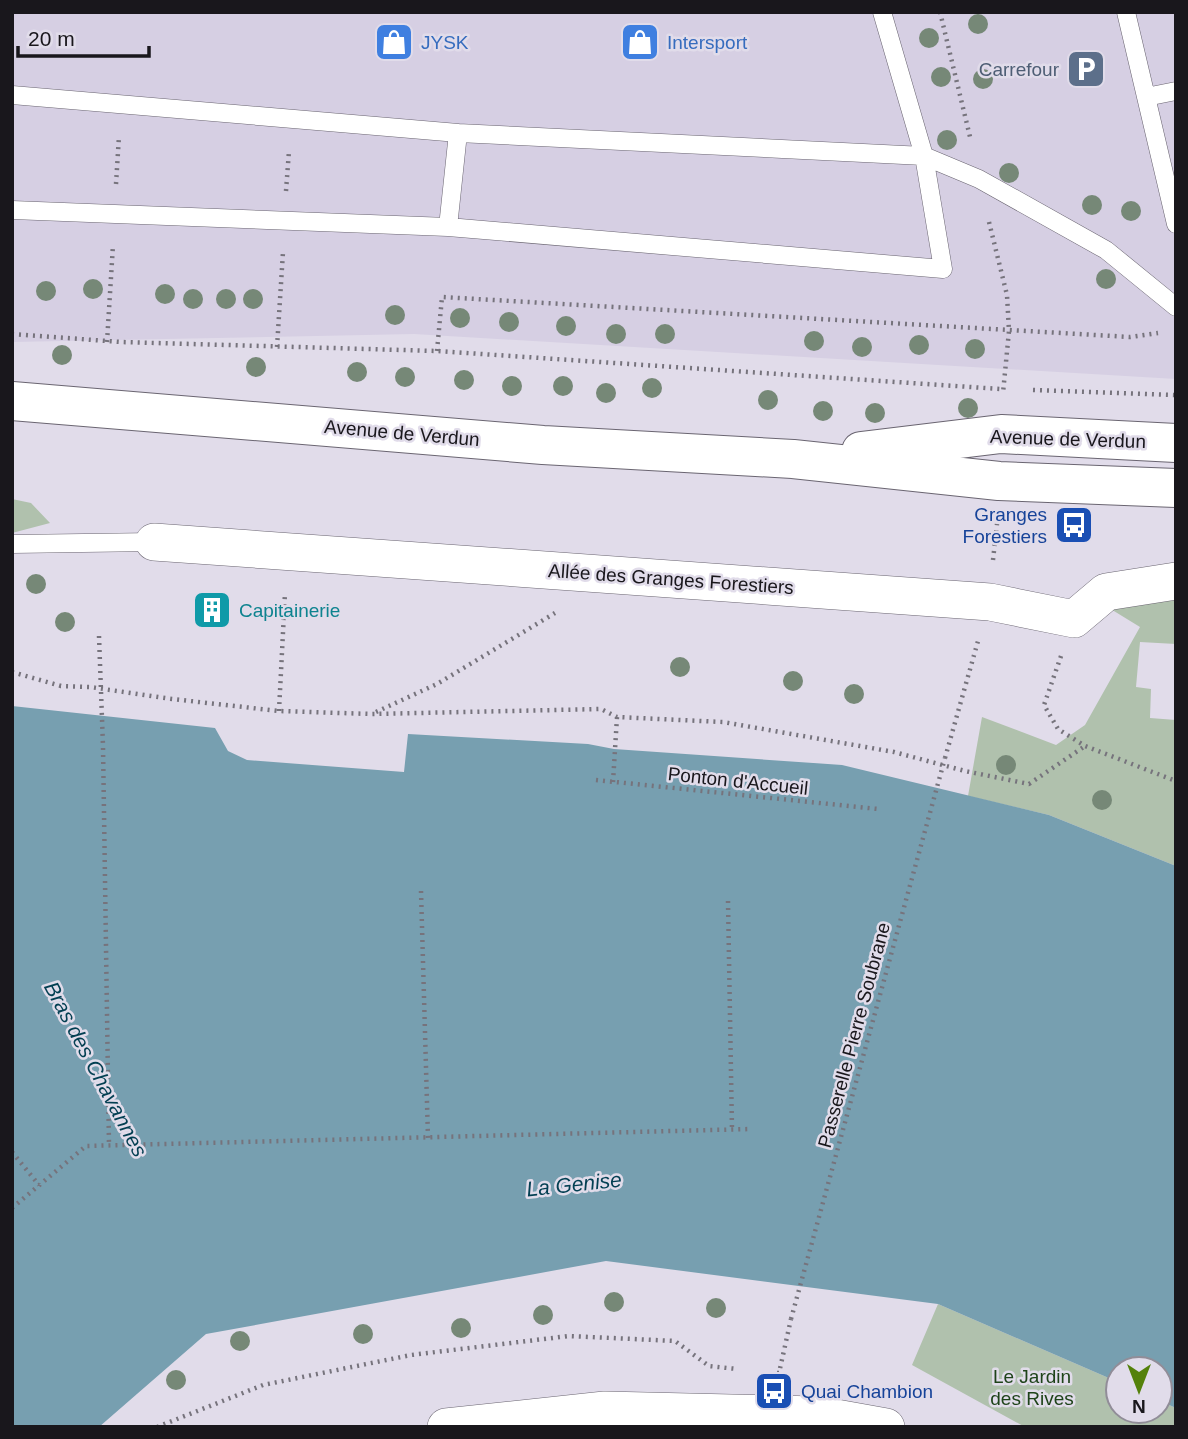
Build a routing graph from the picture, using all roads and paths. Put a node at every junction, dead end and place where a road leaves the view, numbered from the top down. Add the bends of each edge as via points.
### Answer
1 (882, 12) edge
2 (940, 12) edge
3 (1126, 12) edge
4 (1176, 91) edge
5 (12, 95) edge
6 (1146, 97) junction
7 (458, 133) junction
8 (924, 156) junction
9 (979, 179) junction
10 (12, 210) edge
11 (1176, 224) edge
12 (448, 227) junction
13 (1176, 307) edge
14 (1009, 331) junction
15 (1164, 331) dead end
16 (12, 334) edge
17 (437, 351) junction
18 (1004, 389) junction
19 (1030, 390) dead end
20 (1176, 395) edge
21 (12, 401) edge
22 (1000, 434) junction
23 (1176, 443) edge
24 (793, 459) junction
25 (1176, 488) edge
26 (154, 542) joint
27 (12, 544) edge
28 (290, 551) junction
29 (1176, 581) edge
30 (562, 609) dead end
31 (1074, 619) junction
32 (99, 636) dead end
33 (977, 644) dead end
34 (12, 672) edge
35 (279, 711) junction
36 (372, 714) junction
37 (617, 717) junction
38 (1085, 746) junction
39 (596, 780) dead end
40 (1176, 781) edge
41 (613, 782) junction
42 (878, 810) dead end
43 (421, 891) dead end
44 (728, 901) dead end
45 (751, 1129) dead end
46 (732, 1130) junction
47 (428, 1138) junction
48 (109, 1146) junction
49 (12, 1152) edge
50 (39, 1185) junction
51 (12, 1208) edge
52 (744, 1369) dead end
53 (767, 1372) dead end
54 (768, 1421) edge
55 (157, 1427) edge
56 (446, 1427) edge
57 (886, 1427) edge

1 - 8 lane
2 - 9 path
3 - 6 lane
4 - 6 lane
5 - 7 lane
6 - 11 lane
7 - 8 lane
7 - 12 lane
8 - 9 lane
8 - 12 lane via 943,269
9 - 13 lane via 1105,250
9 - 14 path via 1007,295
10 - 12 lane
14 - 15 path via 1130,337
14 - 17 path via 442,297
14 - 18 path
16 - 17 path via 121,342
17 - 18 path
18 - 22 path
19 - 20 path
21 - 24 main road, Avenue de Verdun via 542,446
22 - 23 main road, Avenue de Verdun
22 - 24 main road, Avenue de Verdun
24 - 25 main road, Avenue de Verdun via 999,481
26 - 27 lane
26 - 28 street, Allée des Granges Forestiers
28 - 31 street, Allée des Granges Forestiers via 989,602
28 - 35 path
29 - 31 street via 1105,592
30 - 36 path via 437,684
31 - 38 path via 1044,705 1058,729
32 - 48 path
33 - 53 path, Passerelle Pierre Soubrane, bridge via 779,1373
34 - 35 path via 61,686
35 - 36 path
36 - 37 path via 601,709
37 - 38 path via 723,722 894,752 1029,784
37 - 41 path
38 - 40 path
39 - 41 path, Ponton d'Accueil
41 - 42 path, Ponton d'Accueil
43 - 47 path
44 - 46 path
45 - 46 path
46 - 47 path
47 - 48 path
48 - 50 path via 86,1146
49 - 50 path
50 - 51 path
52 - 55 path via 709,1366 675,1341 569,1336 411,1355 263,1385
54 - 56 street via 605,1410
54 - 57 street via 819,1415

